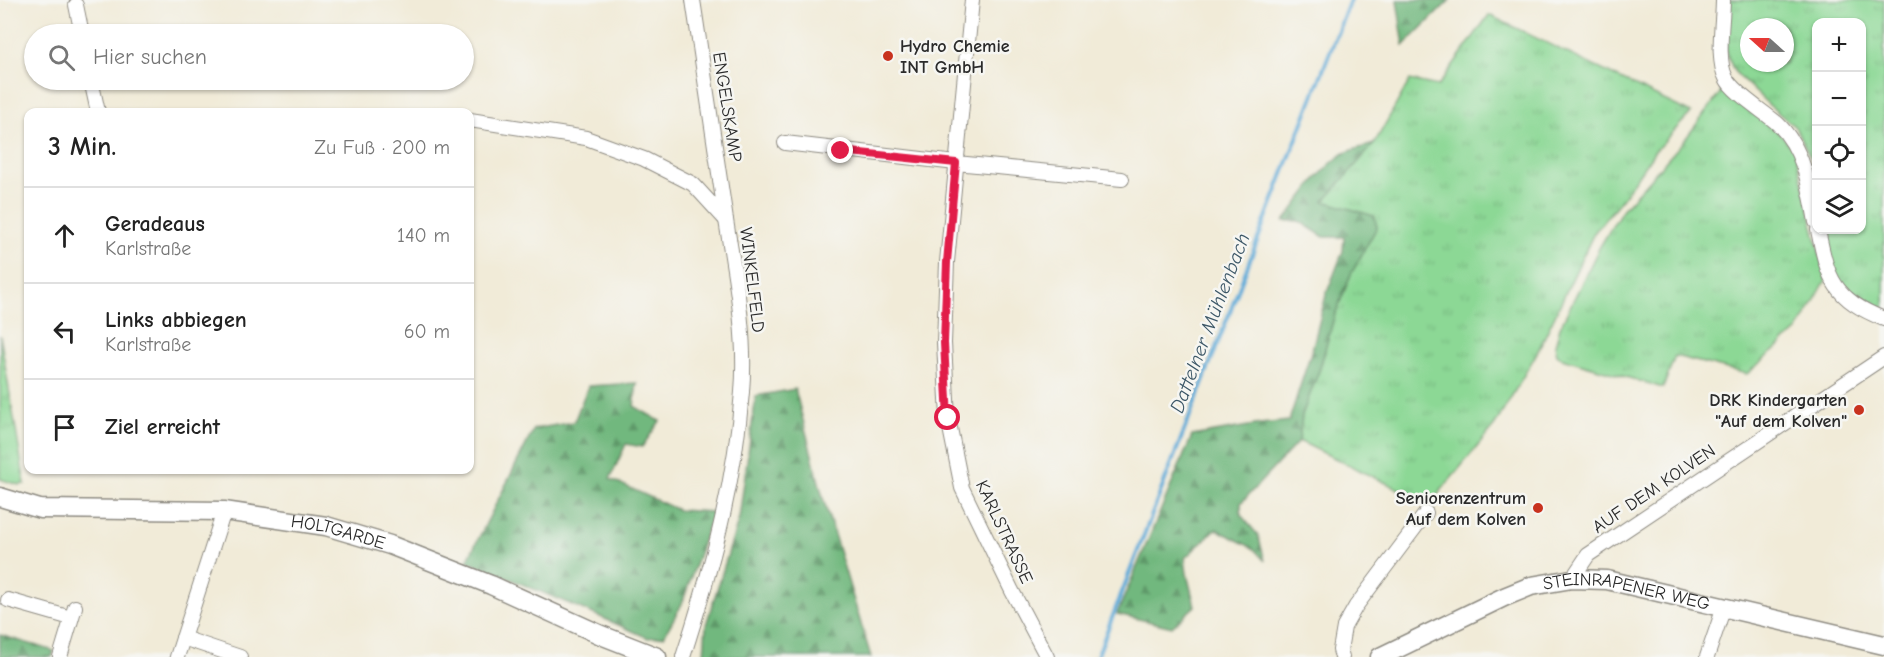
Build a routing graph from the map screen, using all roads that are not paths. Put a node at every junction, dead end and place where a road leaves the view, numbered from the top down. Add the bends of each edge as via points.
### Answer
1 (693, 0) edge
2 (972, 0) edge
3 (1723, 0) edge
4 (76, 5) dead end
5 (80, 24) edge
6 (93, 90) edge
7 (97, 108) edge
8 (474, 121) edge
9 (785, 143) dead end
10 (956, 163) junction
11 (1122, 179) dead end
12 (1812, 205) edge
13 (726, 220) junction
14 (1819, 234) edge
15 (1884, 318) edge
16 (1884, 357) edge
17 (0, 497) edge
18 (224, 511) junction
19 (1426, 513) dead end
20 (1572, 579) junction
21 (8, 600) dead end
22 (1724, 607) junction
23 (183, 638) junction
24 (1884, 645) edge
25 (60, 657) edge
26 (177, 657) edge
27 (240, 657) edge
28 (657, 657) edge
29 (683, 657) edge
30 (1047, 657) edge
31 (1342, 657) edge
32 (1380, 657) edge
33 (1707, 657) edge

1 - 13 street, ENGELSKAMP
2 - 10 street, KARLSTRASSE
3 - 12 street via 1721,63 1726,79 1780,126 1793,144
4 - 5 street
6 - 7 street
8 - 13 street, WINKELFELD via 586,138 644,159 693,184
9 - 10 street
10 - 11 street
10 - 30 street, KARLSTRASSE via 944,343 948,418 962,488
13 - 29 street, WINKELFELD via 742,322 742,390 735,460 722,527
14 - 15 street via 1830,277 1844,298
16 - 20 street, AUF DEM KOLVEN via 1588,555
17 - 18 street, HOLTGARDE via 40,509
18 - 23 street
18 - 28 street, HOLTGARDE via 326,526 390,545
19 - 31 street via 1356,606 1344,627
20 - 22 street, STEINRAPENER WEG via 1606,580
20 - 32 street, STEINRAPENER WEG via 1522,590
21 - 25 street via 73,613
22 - 24 street, STEINRAPENER WEG
22 - 33 street
23 - 26 street
23 - 27 street

